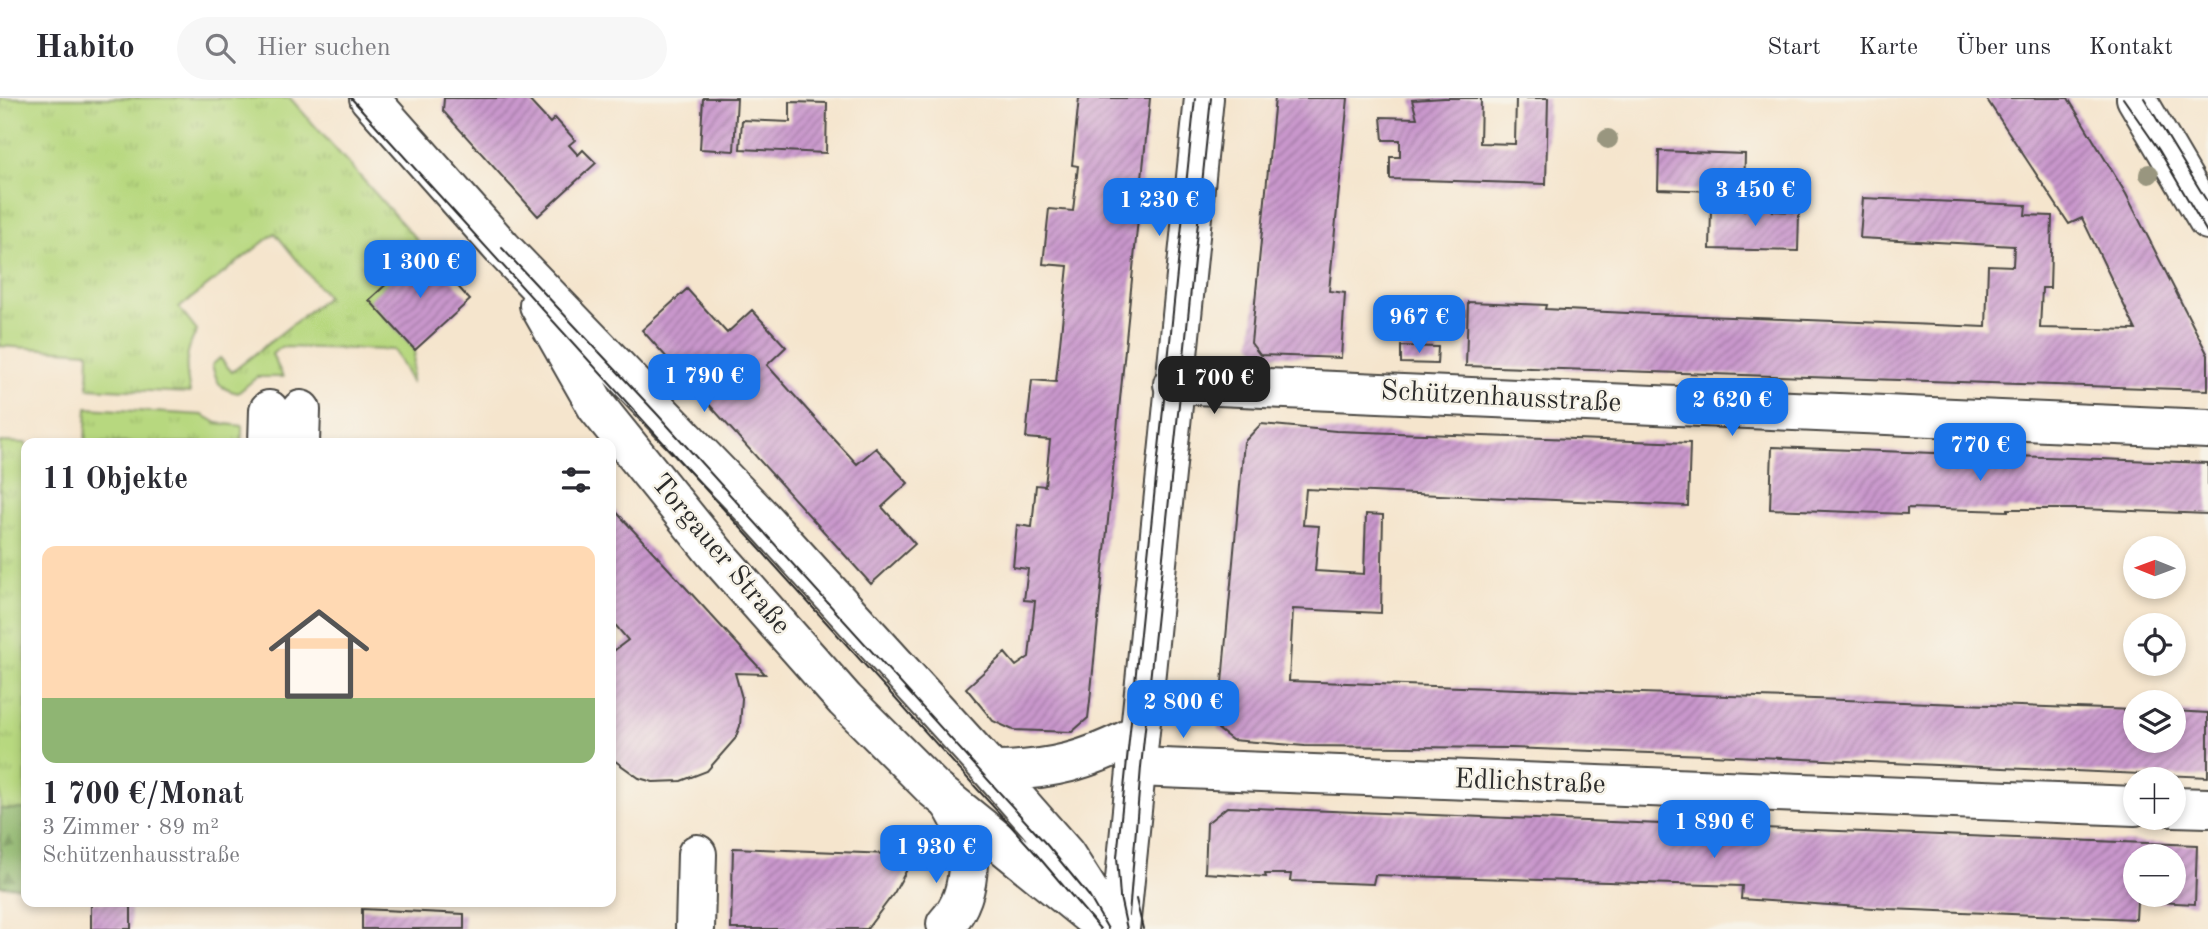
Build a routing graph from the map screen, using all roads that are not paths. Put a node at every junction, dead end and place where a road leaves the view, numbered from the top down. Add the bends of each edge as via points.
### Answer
1 (1204, 98) edge
2 (2136, 98) edge
3 (373, 100) edge
4 (2208, 220) edge
5 (502, 248) junction
6 (1173, 384) junction
7 (2208, 429) edge
8 (1137, 750) junction
9 (992, 771) junction
10 (950, 803) junction
11 (2123, 805) edge
12 (2186, 807) edge
13 (2208, 808) edge
14 (697, 853) dead end
15 (991, 895) dead end
16 (942, 926) edge
17 (695, 929) edge
18 (1106, 929) edge
19 (1113, 929) edge
20 (1120, 929) edge

1 - 6 main road
2 - 4 main road
3 - 5 main road
5 - 9 main road, Torgauer Straße via 760,516
5 - 10 main road, Torgauer Straße via 533,292 597,407 715,553 857,713
6 - 7 main road, Schützenhausstraße
6 - 8 main road
8 - 9 main road via 1097,754 1062,766
8 - 11 main road, Edlichstraße
8 - 20 main road
9 - 19 main road, Torgauer Straße via 1065,854
10 - 16 main road via 964,833 966,884 962,902
10 - 18 main road, Torgauer Straße
12 - 13 main road
14 - 17 main road
15 - 16 main road

